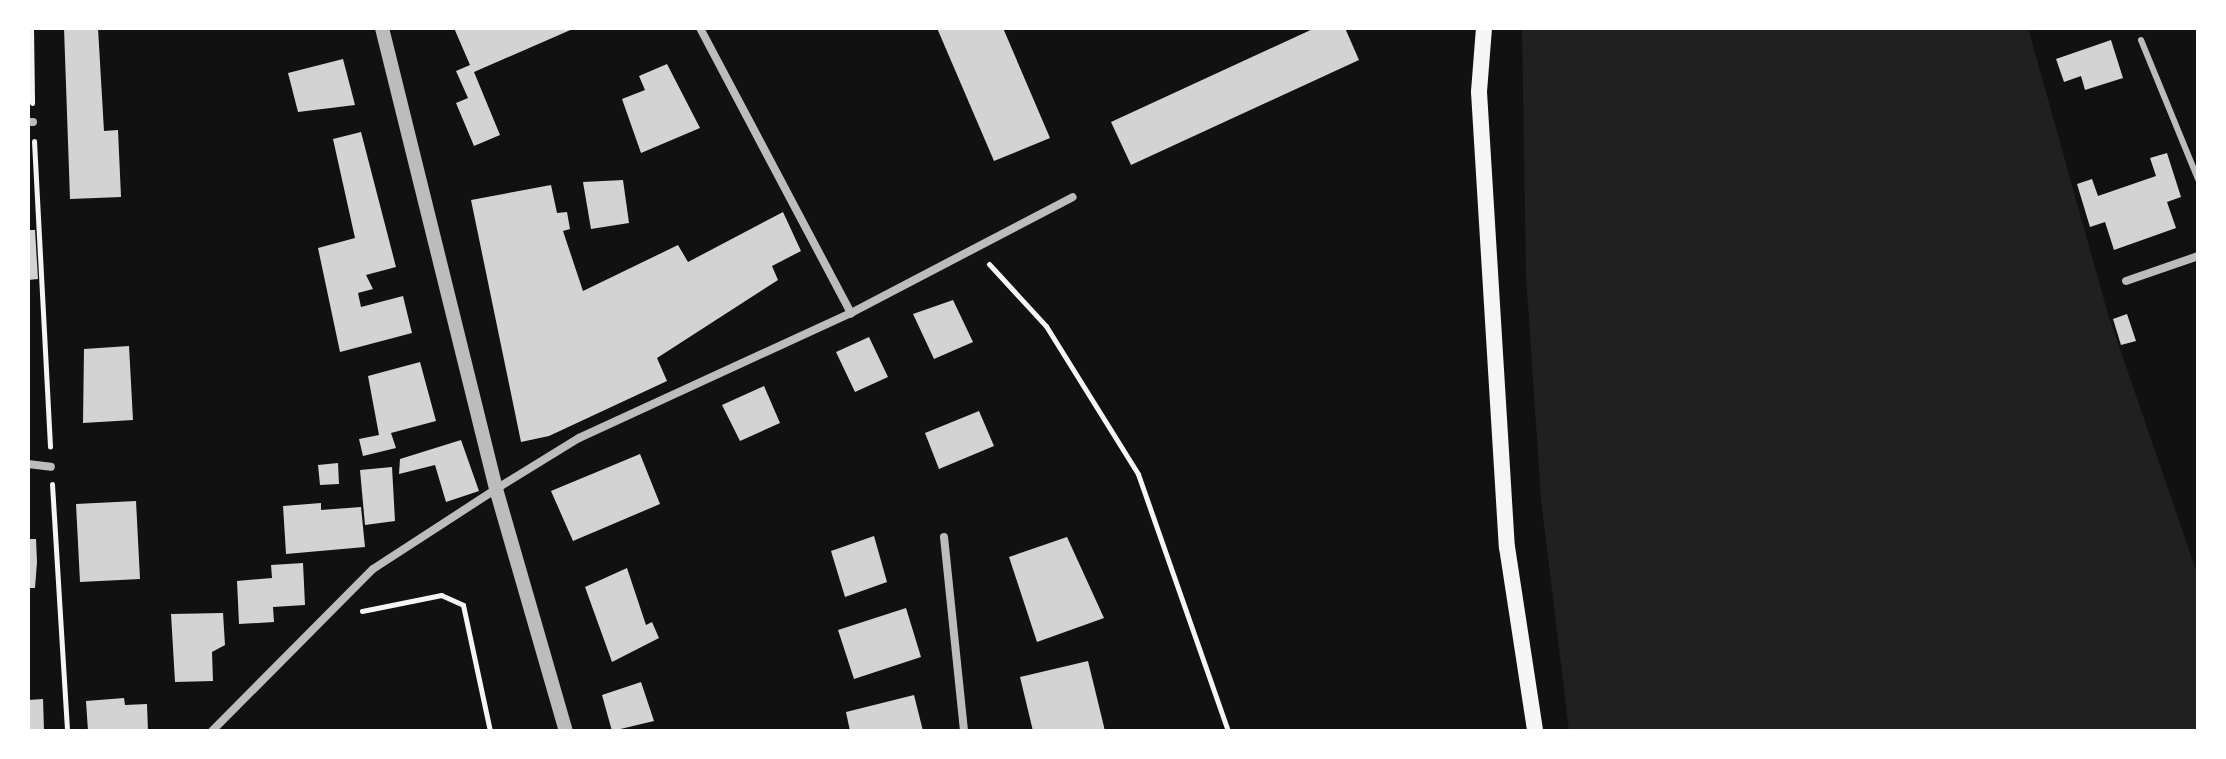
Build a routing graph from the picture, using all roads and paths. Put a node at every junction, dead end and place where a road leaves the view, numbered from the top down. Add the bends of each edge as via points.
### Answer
1 (31, 28) edge
2 (382, 28) edge
3 (700, 28) edge
4 (1484, 28) edge
5 (2141, 40) dead end
6 (30, 122) edge
7 (2198, 179) edge
8 (1073, 197) dead end
9 (977, 251) junction
10 (2198, 256) edge
11 (2126, 281) dead end
12 (851, 313) junction
13 (28, 464) edge
14 (51, 467) junction
15 (496, 489) junction
16 (944, 537) dead end
17 (322, 619) junction
18 (67, 731) edge
19 (212, 731) edge
20 (490, 731) edge
21 (566, 731) edge
22 (964, 731) edge
23 (1228, 731) edge
24 (1535, 731) edge

1 - 6 path
2 - 15 street
3 - 12 street
4 - 24 main road via 1479,92 1507,547
5 - 7 lane
6 - 14 path
8 - 9 street
9 - 12 street
9 - 23 path via 1046,326 1138,474
10 - 11 street
12 - 15 street via 579,438
13 - 14 street
14 - 18 path
15 - 17 street via 373,569
15 - 21 street
16 - 22 street
17 - 19 street
17 - 20 path via 441,595 456,599 463,605

